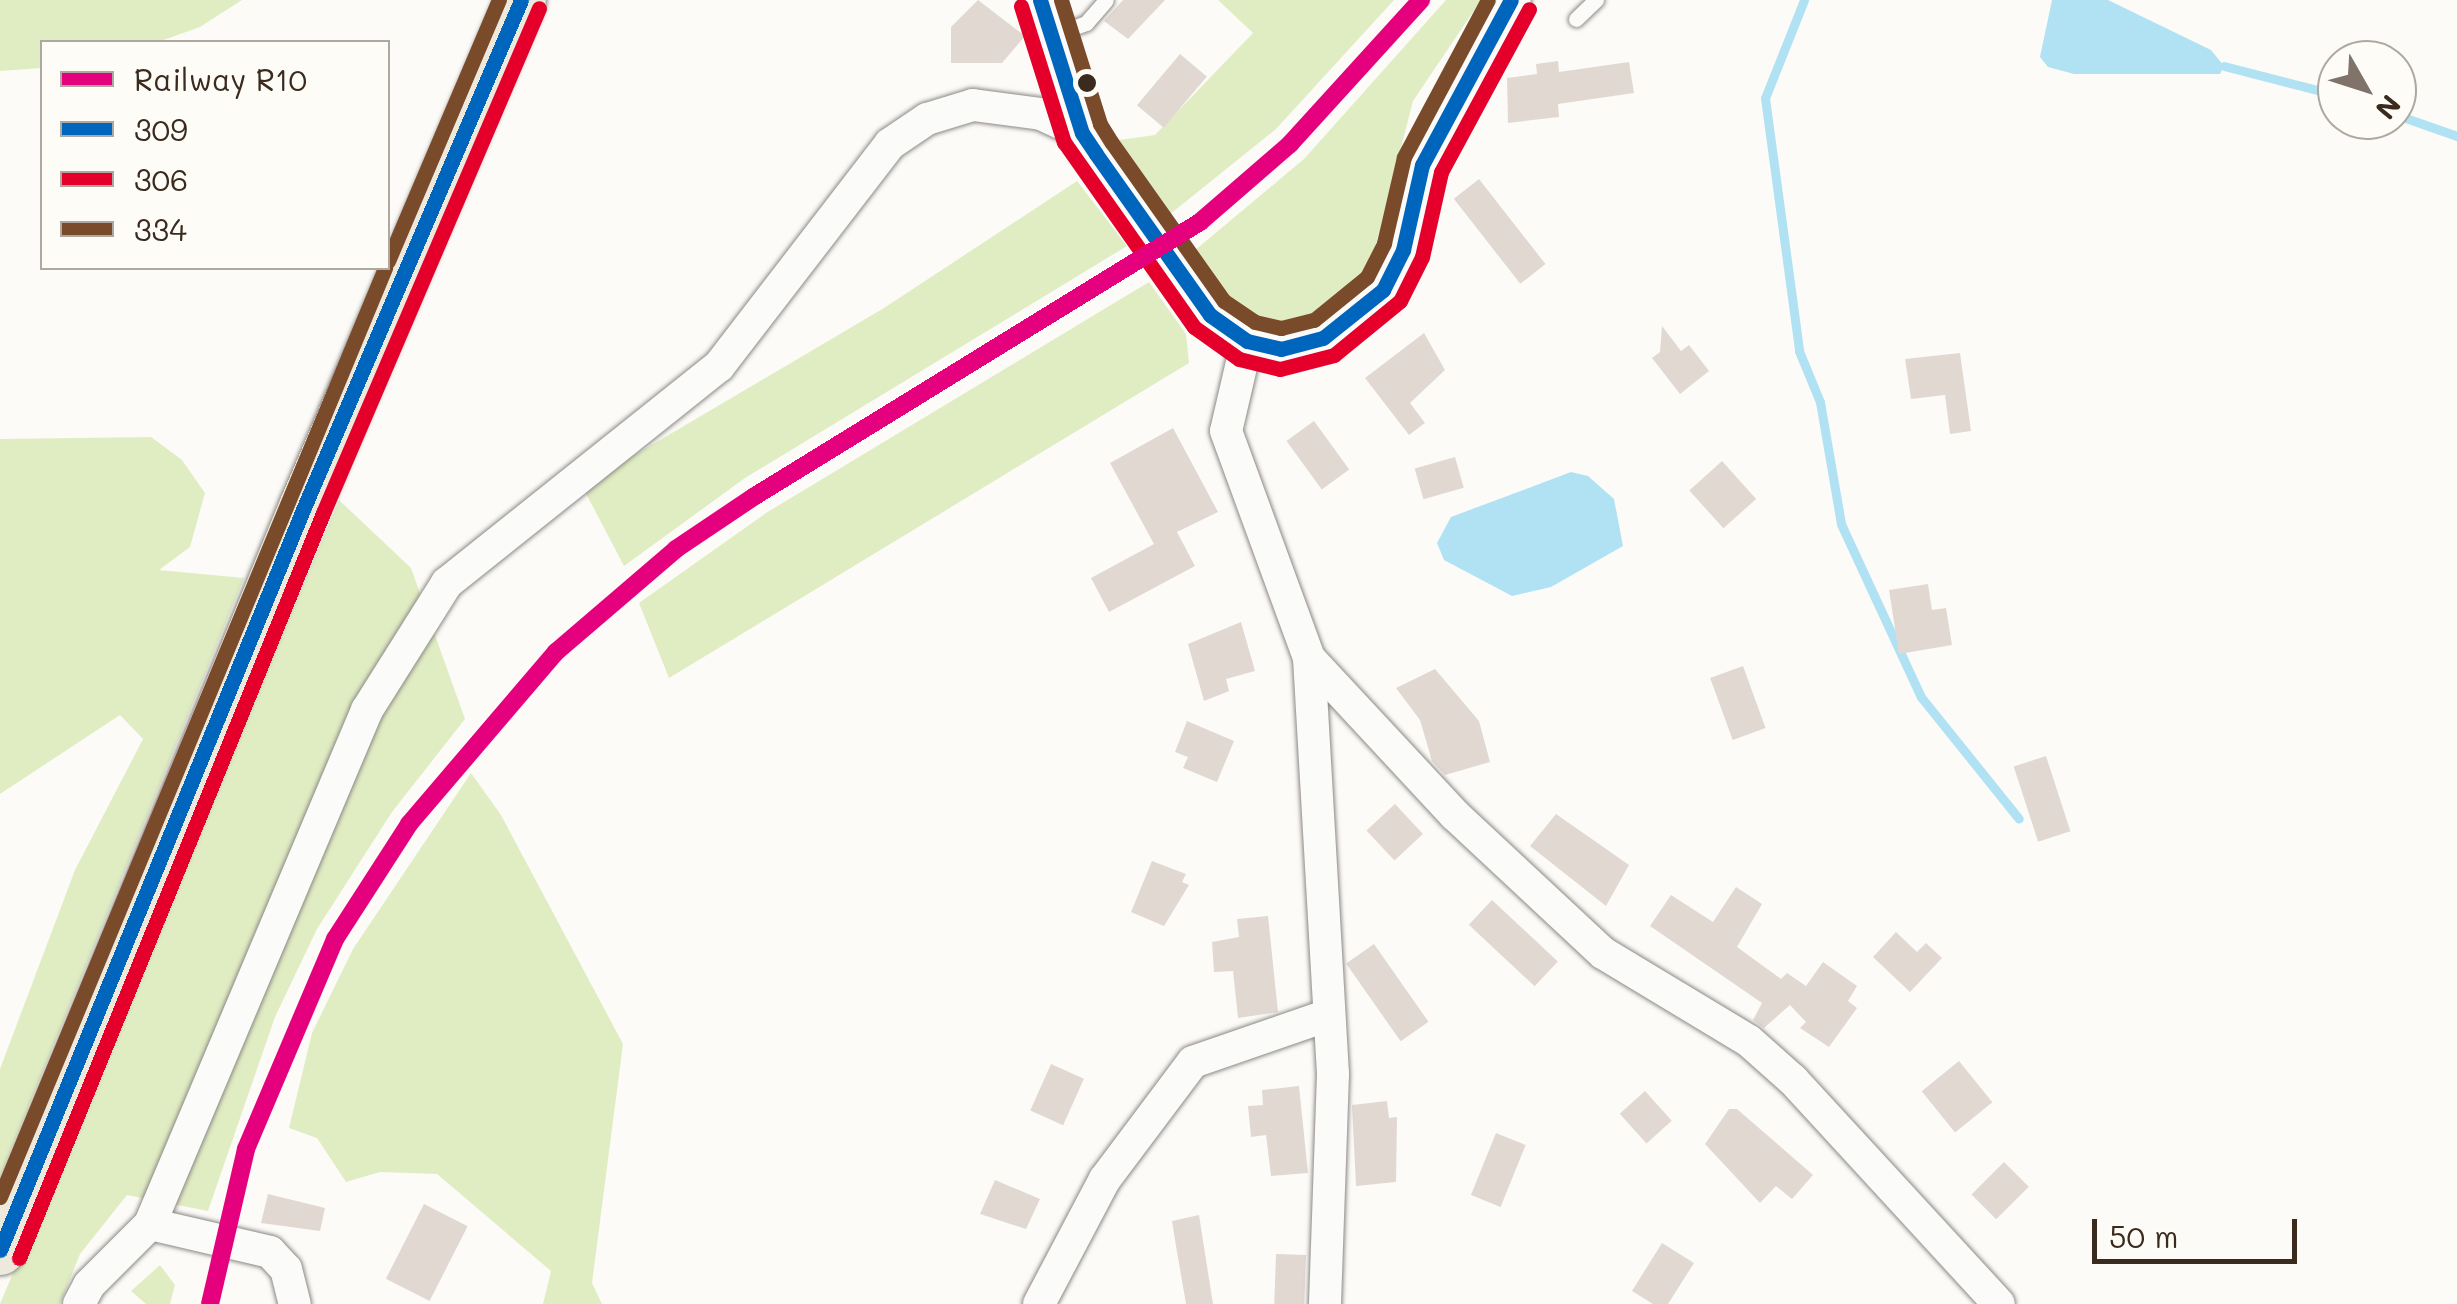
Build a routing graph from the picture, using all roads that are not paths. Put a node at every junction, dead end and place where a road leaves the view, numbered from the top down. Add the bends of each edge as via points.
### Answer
1 (522, 0) edge
2 (1106, 0) edge
3 (1511, 0) edge
4 (1596, 0) edge
5 (1048, 17) edge
6 (1576, 19) dead end
7 (1089, 143) junction
8 (1247, 341) junction
9 (1309, 658) junction
10 (1326, 1016) junction
11 (150, 1224) junction
12 (0, 1250) edge
13 (79, 1304) edge
14 (295, 1304) edge
15 (1039, 1304) edge
16 (1325, 1304) edge
17 (1998, 1304) edge

1 - 12 main road
2 - 5 lane via 1086,23
3 - 8 street via 1422,165 1403,250 1383,290 1323,338 1281,349
4 - 6 lane
5 - 7 street
7 - 8 street via 1210,315
7 - 11 street via 1041,114 973,105 928,119 890,144 719,366 448,583 368,710
8 - 9 street via 1226,430
9 - 10 street
9 - 17 street via 1454,815 1603,953 1749,1042 1793,1080
10 - 15 street via 1193,1062 1105,1179
10 - 16 street via 1333,1074
11 - 13 street via 89,1284
11 - 14 street via 270,1252 286,1269

